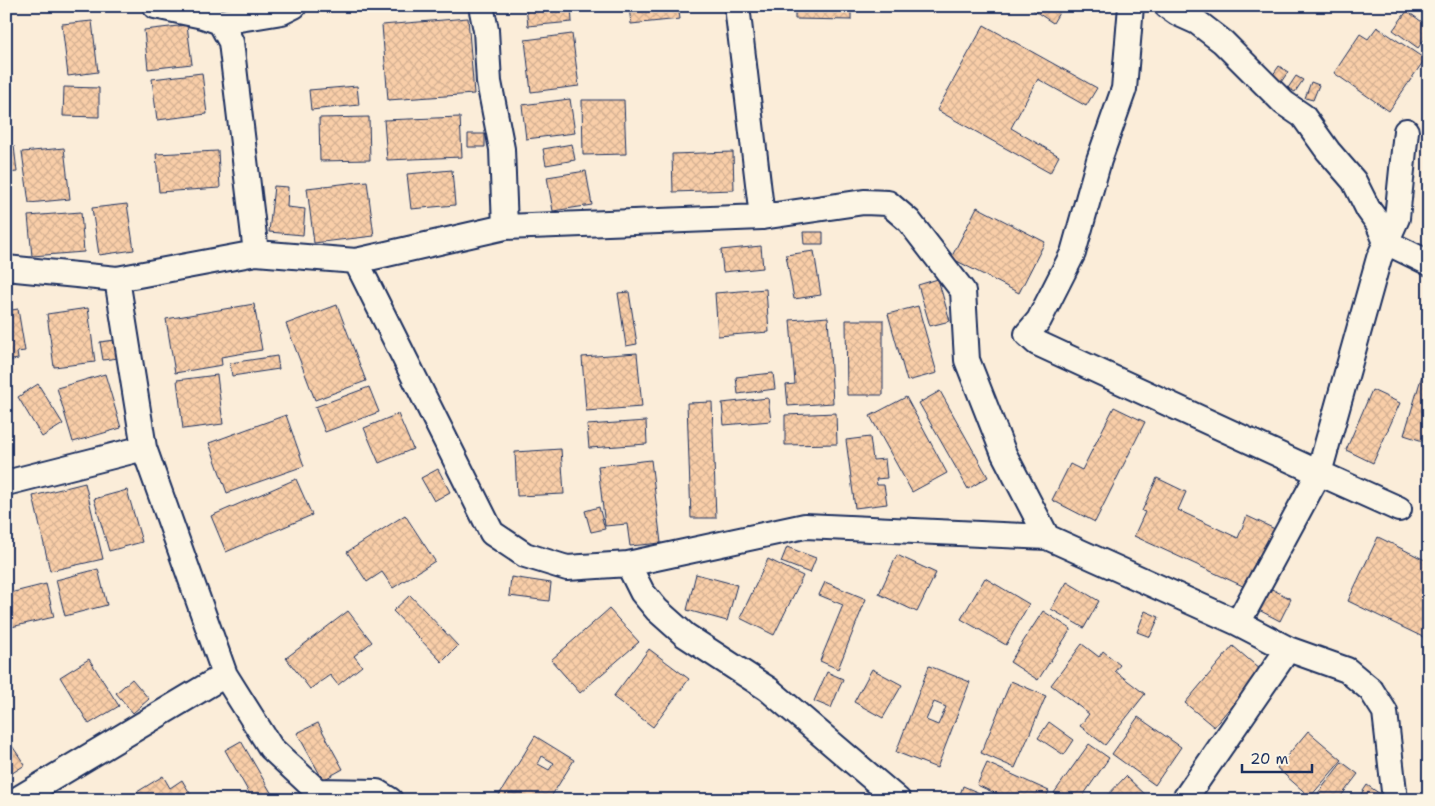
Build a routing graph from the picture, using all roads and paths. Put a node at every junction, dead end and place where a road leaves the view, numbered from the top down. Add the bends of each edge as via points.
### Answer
1 (155, 6) edge
2 (294, 6) edge
3 (481, 6) edge
4 (737, 6) edge
5 (1131, 6) edge
6 (1167, 6) edge
7 (220, 22) junction
8 (1406, 131) dead end
9 (762, 217) junction
10 (504, 227) junction
11 (1386, 242) junction
12 (256, 253) junction
13 (356, 261) junction
14 (1429, 263) edge
15 (6, 268) edge
16 (117, 279) junction
17 (144, 448) junction
18 (1319, 473) junction
19 (6, 483) edge
20 (1399, 508) dead end
21 (1047, 537) junction
22 (628, 564) junction
23 (1238, 623) junction
24 (1288, 649) junction
25 (225, 675) junction
26 (1189, 798) edge
27 (16, 800) edge
28 (390, 800) edge
29 (898, 800) edge
30 (1396, 800) edge

1 - 7 street
2 - 7 street via 282,12
3 - 10 street via 489,82 502,149
4 - 9 street
5 - 18 street via 1124,89 1099,160 1073,253 1039,320 1027,334 1037,343
6 - 11 street via 1224,42 1284,103 1303,116 1354,181
7 - 12 street via 231,42
8 - 11 street via 1397,218
9 - 10 street
9 - 21 street via 864,202 888,203 909,221 962,291 967,360 1004,454
10 - 13 street
11 - 14 street
11 - 18 street via 1378,258
12 - 13 street
12 - 16 street
13 - 22 street via 492,533 525,555 567,568
15 - 16 street
16 - 17 street
17 - 19 street
17 - 25 street
18 - 20 street
18 - 23 street
21 - 22 street via 805,526
21 - 23 street
22 - 29 street via 642,592 656,610 685,635 768,689
23 - 24 street
24 - 26 street
24 - 30 street via 1347,670 1371,690 1385,712
25 - 27 street
25 - 28 street via 271,748 317,791 378,792

